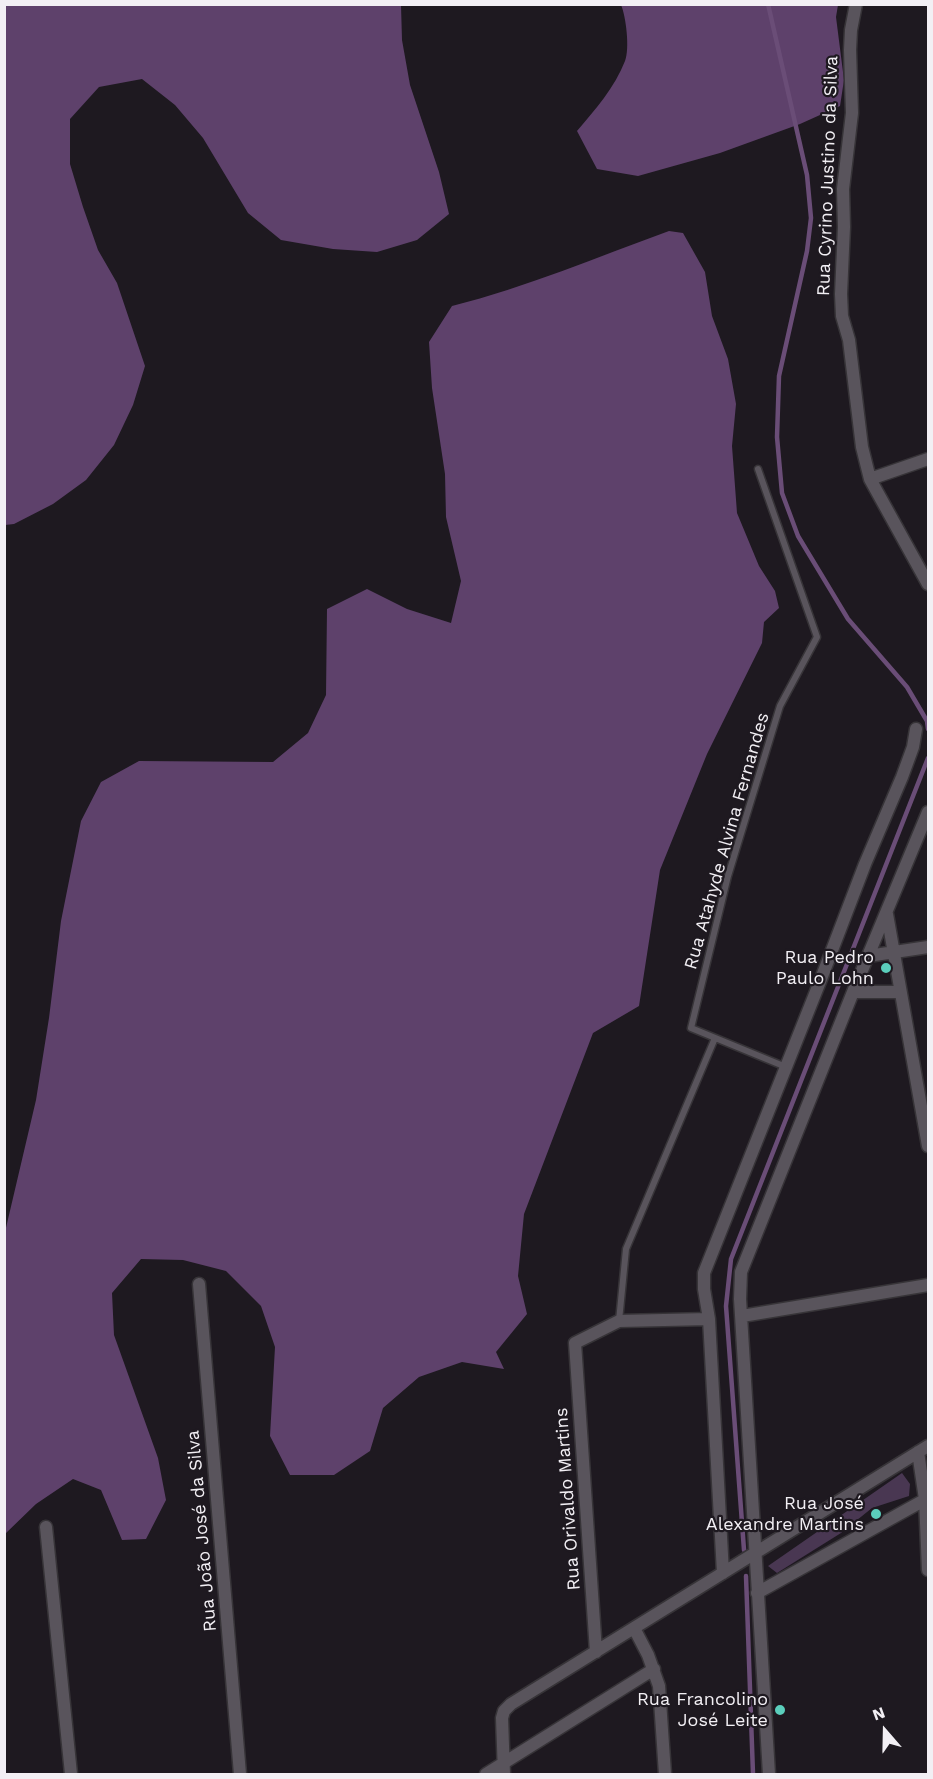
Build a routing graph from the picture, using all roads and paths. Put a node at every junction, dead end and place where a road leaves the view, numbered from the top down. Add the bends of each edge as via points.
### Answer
1 (856, 4) edge
2 (928, 459) edge
3 (758, 469) dead end
4 (870, 479) junction
5 (928, 584) edge
6 (916, 729) dead end
7 (928, 812) edge
8 (887, 913) junction
9 (928, 947) edge
10 (894, 952) junction
11 (868, 956) junction
12 (853, 992) junction
13 (900, 992) junction
14 (715, 1038) junction
15 (786, 1067) junction
16 (928, 1146) edge
17 (200, 1284) dead end
18 (928, 1284) edge
19 (742, 1316) junction
20 (709, 1319) junction
21 (619, 1321) junction
22 (923, 1449) edge
23 (927, 1499) edge
24 (46, 1527) dead end
25 (754, 1554) junction
26 (928, 1570) edge
27 (723, 1573) junction
28 (757, 1593) junction
29 (634, 1628) junction
30 (596, 1652) junction
31 (654, 1669) junction
32 (503, 1769) edge
33 (71, 1774) edge
34 (240, 1774) edge
35 (486, 1774) edge
36 (665, 1774) edge
37 (769, 1774) edge

1 - 4 street, Rua Cyrino Justino da Silva via 851,30 852,113 843,189 841,294
2 - 4 street
3 - 14 lane, Rua Atahyde Alvina Fernandes via 817,637 780,706 728,876 692,1028
4 - 5 street, Rua Cyrino Justino da Silva
6 - 15 street via 902,777
7 - 8 street
8 - 10 street
8 - 11 street
9 - 10 street
10 - 11 street
10 - 13 street
11 - 12 street
12 - 13 street
12 - 19 street via 743,1266 739,1286
13 - 16 street
14 - 15 lane, Rua Atahyde Alvina Fernandes
14 - 21 lane via 626,1249
15 - 20 street via 704,1273
17 - 34 street, Rua João José da Silva
18 - 19 street
19 - 25 street
20 - 21 street
20 - 27 street
21 - 30 street, Rua Orivaldo Martins via 575,1343
22 - 23 street
22 - 25 street
23 - 26 street
23 - 28 street
24 - 33 street
25 - 27 street
25 - 28 street
27 - 29 street
28 - 37 street
29 - 30 street
29 - 31 street
30 - 32 street via 504,1711
31 - 32 street
31 - 36 street via 661,1694
32 - 35 street

